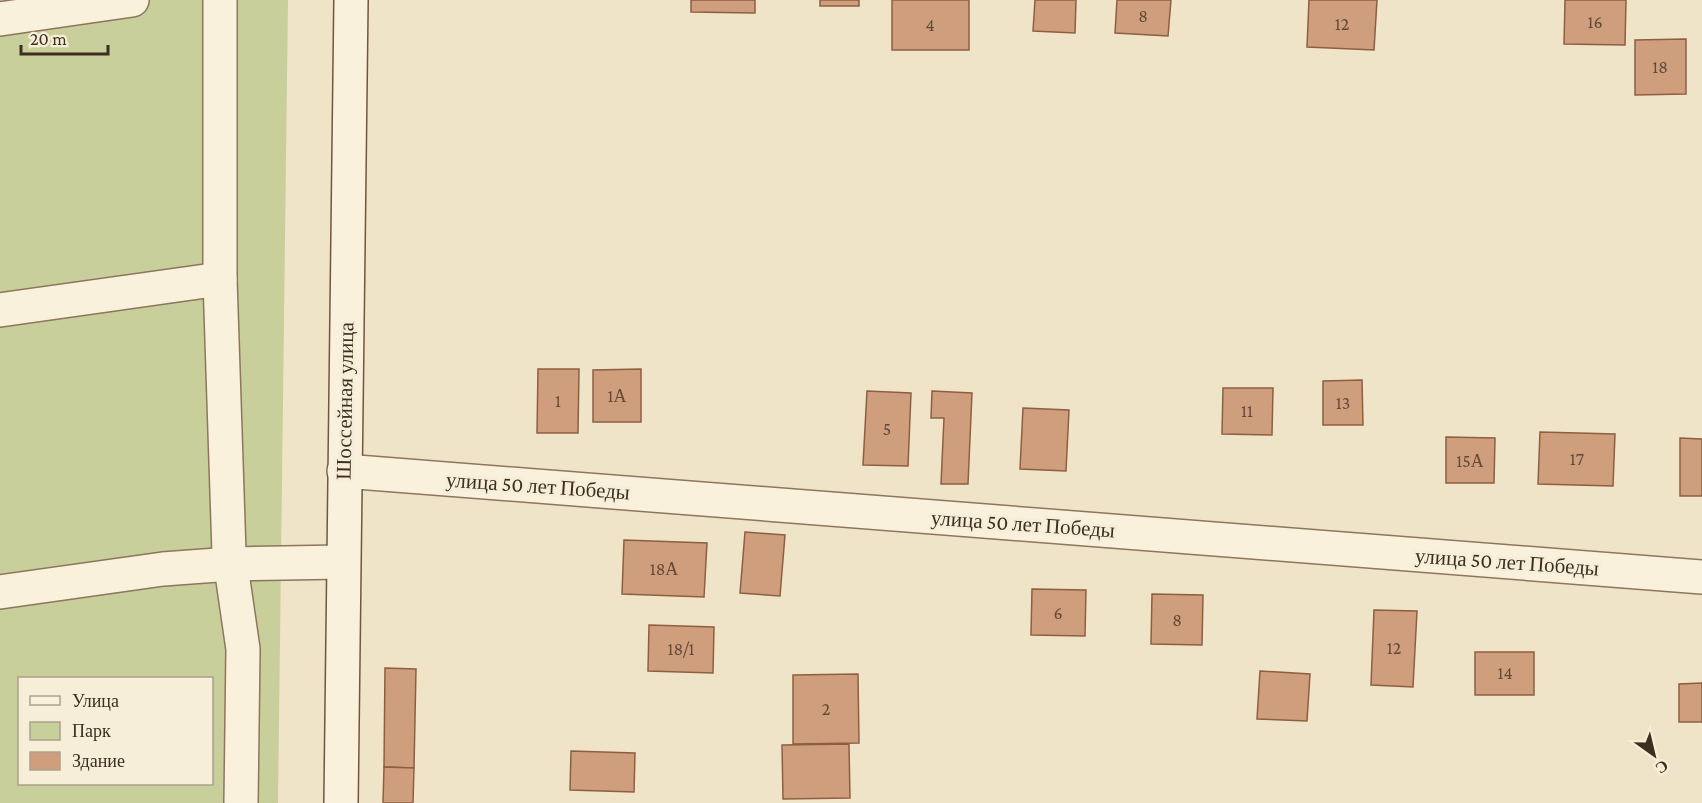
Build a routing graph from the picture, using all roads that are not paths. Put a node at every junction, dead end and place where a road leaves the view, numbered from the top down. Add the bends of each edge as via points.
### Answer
1 (132, 0) edge
2 (220, 0) edge
3 (351, 0) edge
4 (0, 19) edge
5 (220, 279) junction
6 (0, 310) edge
7 (344, 471) junction
8 (342, 562) junction
9 (231, 564) junction
10 (1702, 577) edge
11 (0, 592) edge
12 (241, 803) edge
13 (341, 803) edge

1 - 4 street
2 - 5 street
3 - 7 street, Шоссейная улица
5 - 6 street
5 - 9 street
7 - 8 street, Шоссейная улица
7 - 10 street, улица 50 лет Победы
8 - 9 street
8 - 13 street, Шоссейная улица
9 - 11 street via 163,569
9 - 12 street via 243,649

